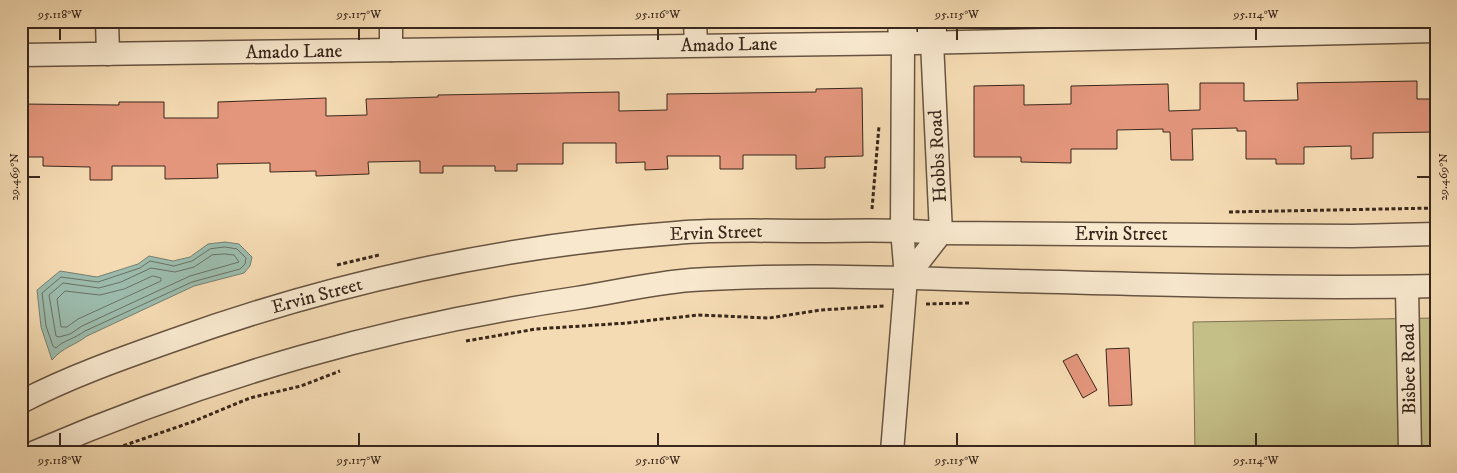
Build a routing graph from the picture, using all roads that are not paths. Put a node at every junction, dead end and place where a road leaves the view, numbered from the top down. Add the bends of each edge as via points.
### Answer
1 (107, 21) edge
2 (391, 21) edge
3 (695, 21) edge
4 (1386, 27) edge
5 (1104, 29) edge
6 (1436, 31) edge
7 (902, 32) edge
8 (932, 32) edge
9 (696, 45) junction
10 (391, 50) junction
11 (108, 54) junction
12 (21, 56) edge
13 (902, 229) junction
14 (941, 233) junction
15 (1436, 234) edge
16 (906, 278) junction
17 (1436, 286) edge
18 (1407, 287) junction
19 (21, 402) edge
20 (35, 452) edge
21 (892, 452) edge
22 (1410, 452) edge

1 - 11 street
2 - 10 street
3 - 9 street
4 - 5 street, Amado Lane
4 - 6 street, Amado Lane
5 - 8 street, Amado Lane
7 - 8 street, Amado Lane
7 - 9 street, Amado Lane
7 - 13 street, Hobbs Road
8 - 14 street, Hobbs Road
9 - 10 street, Amado Lane
10 - 11 street, Amado Lane
11 - 12 street, Amado Lane
13 - 14 street, Ervin Street
13 - 16 street, Hobbs Road
13 - 19 street, Ervin Street via 677,233 492,256 314,296 218,324 62,381
14 - 15 street, Ervin Street
14 - 16 street
16 - 18 street via 1323,288
16 - 20 street via 785,276 686,280 422,324 327,348 208,384 114,418
16 - 21 street, Hobbs Road
17 - 18 street
18 - 22 street, Bisbee Road

